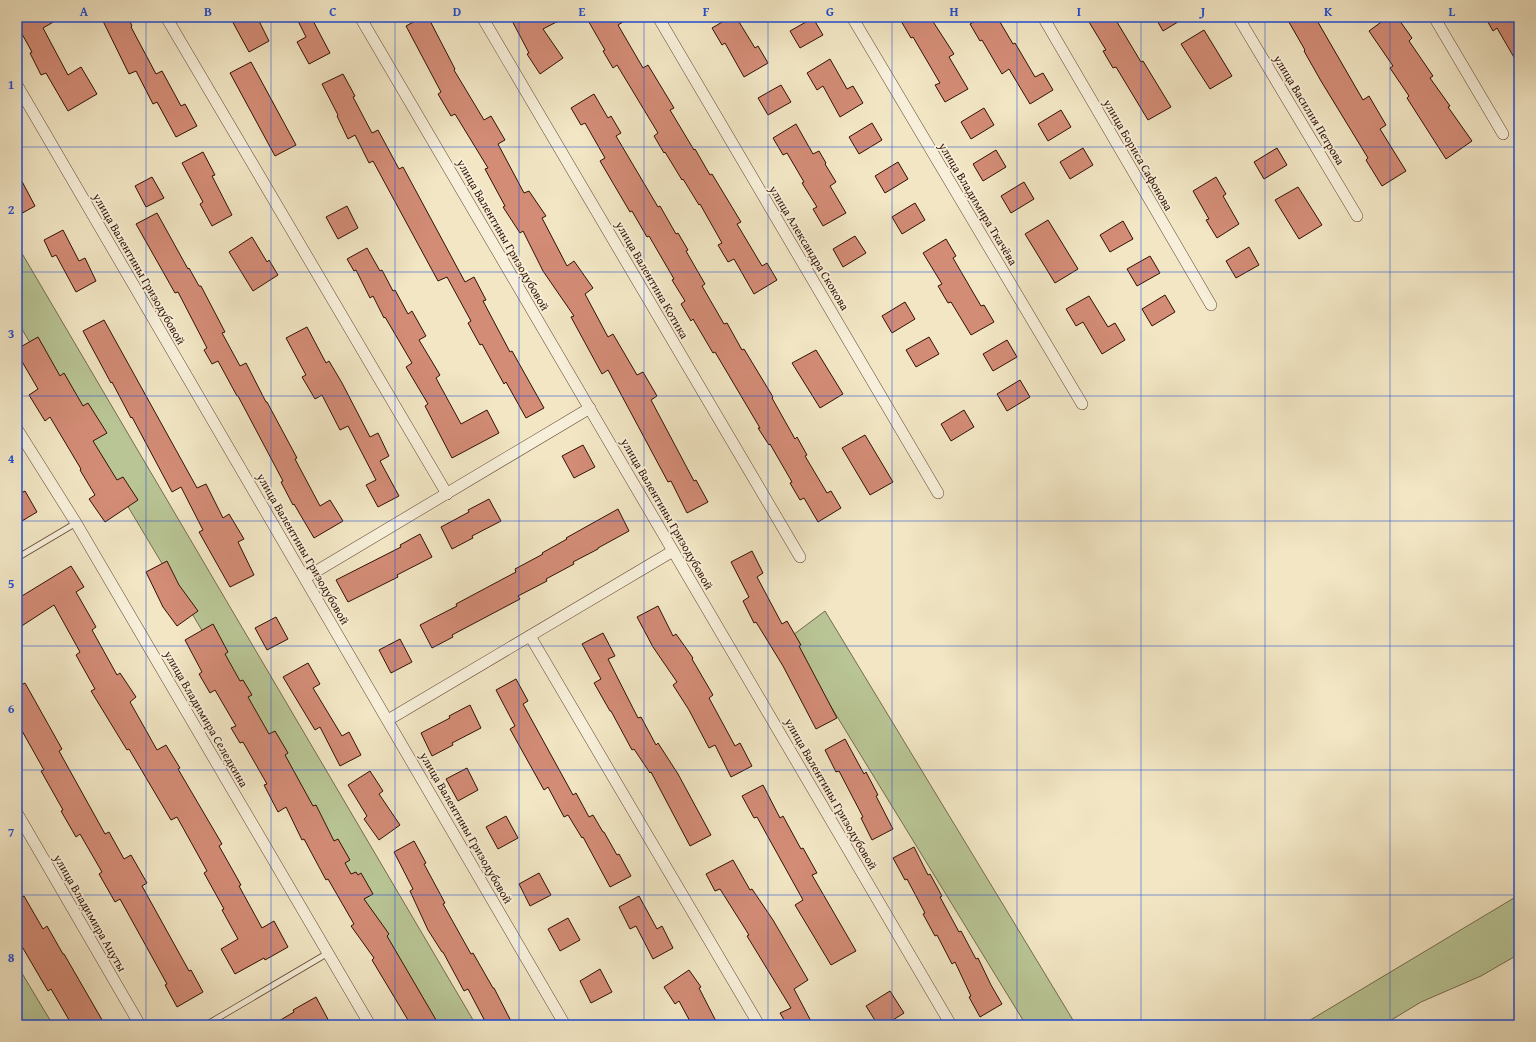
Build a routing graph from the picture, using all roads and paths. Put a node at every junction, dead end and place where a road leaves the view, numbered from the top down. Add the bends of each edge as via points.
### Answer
1 (166, 17) edge
2 (360, 17) edge
3 (482, 17) edge
4 (658, 17) edge
5 (852, 17) edge
6 (1043, 17) edge
7 (1238, 17) edge
8 (1434, 17) edge
9 (17, 85) edge
10 (1503, 134) dead end
11 (1357, 216) dead end
12 (1210, 305) dead end
13 (1082, 404) dead end
14 (590, 408) junction
15 (17, 428) edge
16 (938, 493) dead end
17 (447, 494) junction
18 (76, 523) junction
19 (673, 551) junction
20 (800, 557) dead end
21 (17, 558) edge
22 (305, 578) junction
23 (530, 636) junction
24 (388, 720) junction
25 (17, 813) edge
26 (328, 953) junction
27 (140, 1025) edge
28 (206, 1025) edge
29 (370, 1025) edge
30 (565, 1025) edge
31 (759, 1025) edge
32 (951, 1025) edge

1 - 17 street
2 - 14 street, улица Валентины Гризодубовой
3 - 20 street, улица Валентина Котика
4 - 16 street, улица Александра Скокова
5 - 13 street, улица Владимира Ткачёва
6 - 12 street, улица Бориса Сафонова
7 - 11 street, улица Василия Петрова
8 - 10 street
9 - 22 street, улица Валентины Гризодубовой
14 - 17 street
14 - 19 street, улица Валентины Гризодубовой
15 - 18 street, улица Владимира Селедкина
17 - 22 street
18 - 21 lane
18 - 26 street, улица Владимира Селедкина
19 - 23 street
19 - 32 street, улица Валентины Гризодубовой
22 - 24 street, улица Валентины Гризодубовой
23 - 24 street
23 - 31 street
24 - 30 street, улица Валентины Гризодубовой
25 - 27 street, улица Владимира Ацуты
26 - 28 lane
26 - 29 street, улица Владимира Селедкина

